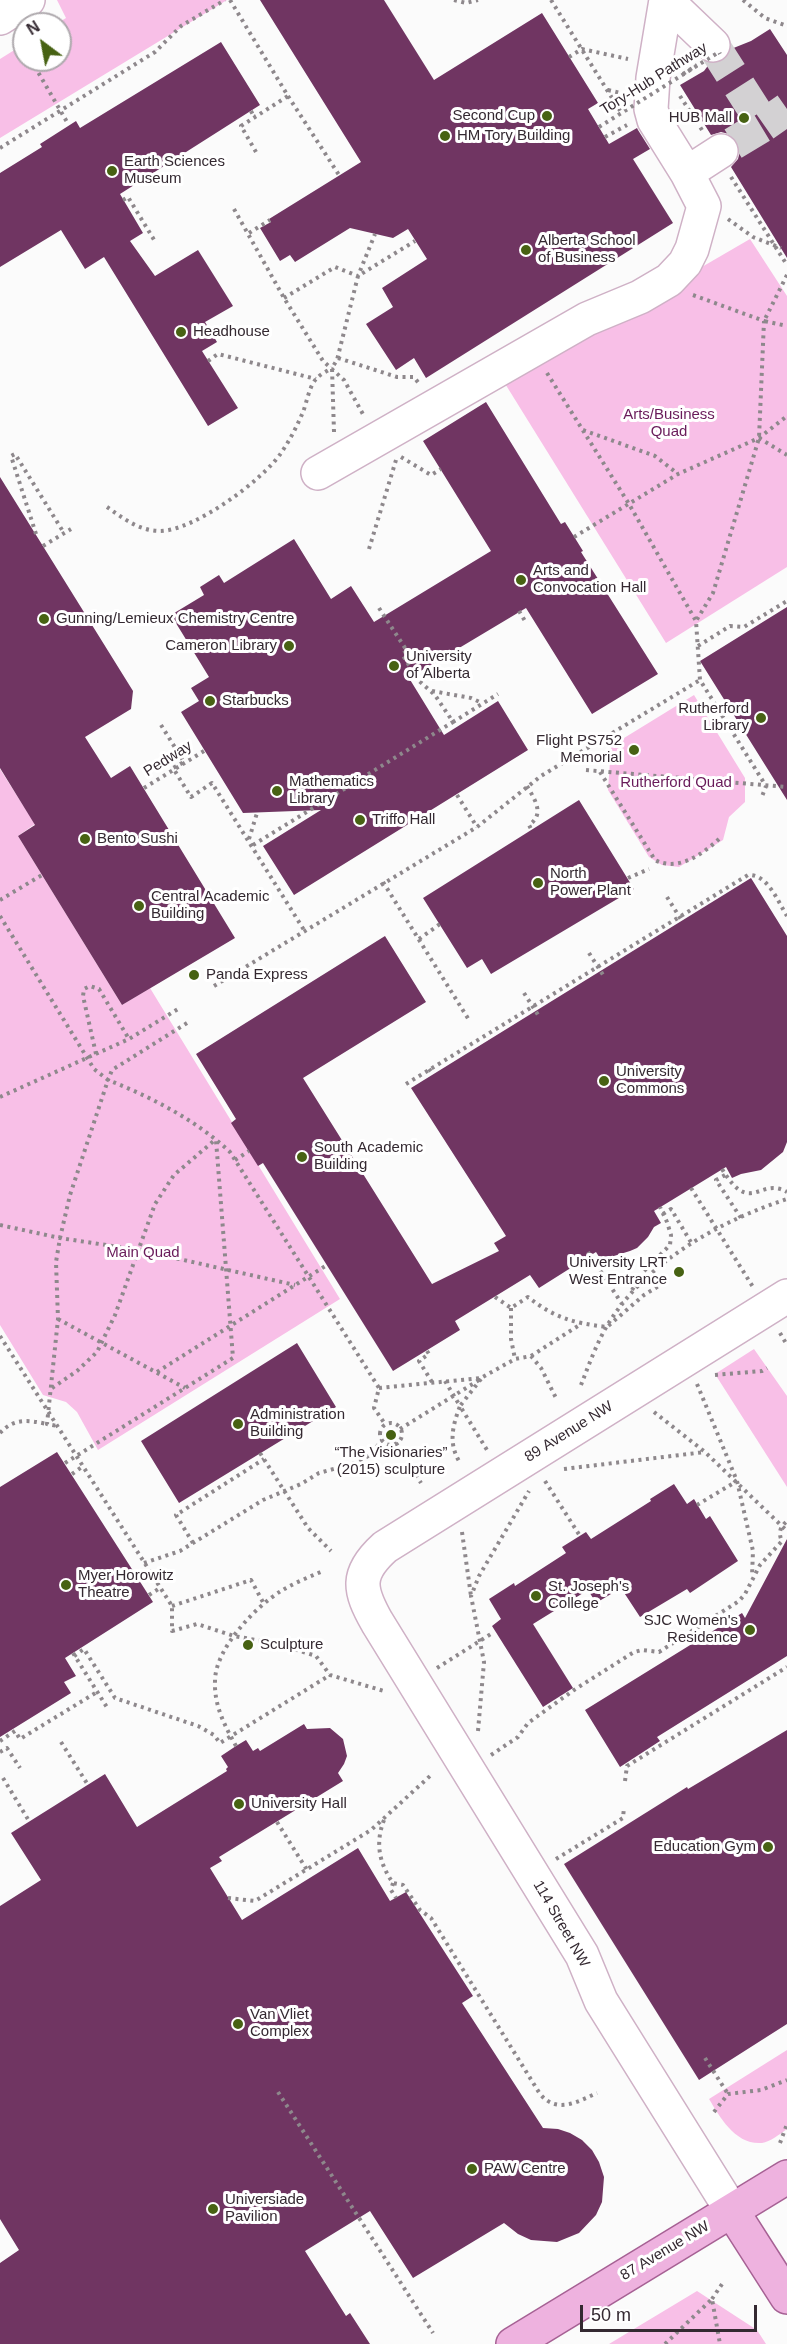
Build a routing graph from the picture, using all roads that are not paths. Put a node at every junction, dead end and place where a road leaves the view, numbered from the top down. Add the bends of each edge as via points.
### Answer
1 (28, 0) edge
2 (666, 0) edge
3 (10, 29) edge
4 (713, 53) tunnel mouth
5 (719, 154) tunnel mouth
6 (687, 173) junction
7 (326, 468) road end
8 (787, 1296) edge
9 (364, 1578) joint
10 (787, 2177) edge
11 (732, 2211) junction
12 (787, 2297) edge
13 (513, 2344) edge

1 - 3 street
2 - 4 street
2 - 6 street via 651,110
5 - 6 street
6 - 7 street via 704,206 689,256 669,280 640,297 600,312
8 - 9 street, 89 Avenue NW via 400,1537 371,1559
9 - 11 street, 114 Street NW via 366,1602 483,1770 555,1911 582,1955 601,2001
10 - 11 main road, 87 Avenue NW
11 - 12 main road, 114 Street NW
11 - 13 main road, 87 Avenue NW

